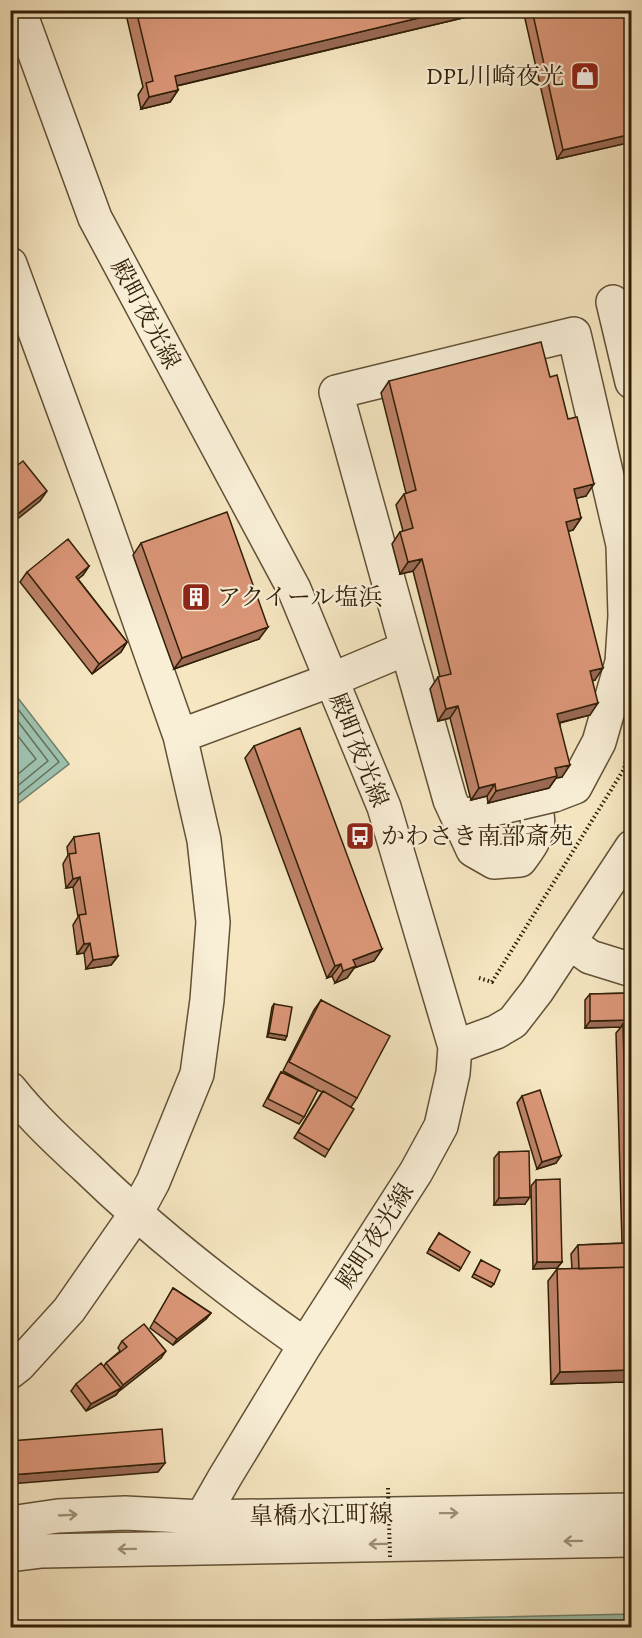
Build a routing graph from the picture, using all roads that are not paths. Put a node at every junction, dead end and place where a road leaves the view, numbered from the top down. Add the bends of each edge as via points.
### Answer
1 (19, 10) edge
2 (10, 264) edge
3 (613, 302) dead end
4 (632, 382) edge
5 (407, 648) junction
6 (331, 680) junction
7 (180, 736) junction
8 (536, 798) junction
9 (458, 817) junction
10 (632, 847) edge
11 (569, 942) junction
12 (632, 970) edge
13 (455, 1047) junction
14 (10, 1089) edge
15 (135, 1215) junction
16 (304, 1345) junction
17 (10, 1371) edge
18 (632, 1510) edge
19 (202, 1517) junction
20 (10, 1523) edge
21 (632, 1540) edge
22 (185, 1547) junction
23 (10, 1555) edge

1 - 6 street, 殿町夜光線 via 95,218 294,589
2 - 7 street
3 - 4 street
5 - 6 street
5 - 8 street via 336,392 573,334 623,545 626,616 622,662 599,742 575,787
5 - 9 street
6 - 7 street
6 - 13 street, 殿町夜光線 via 384,807
7 - 15 street via 204,840 213,921 207,1000 197,1074 153,1182
8 - 9 street
8 - 9 street via 536,838 520,861 494,862 473,850
10 - 11 street
11 - 12 street via 590,957
11 - 13 street via 513,1022
13 - 16 street, 殿町夜光線 via 441,1126 416,1172
14 - 15 street via 29,1113
15 - 16 street
15 - 17 street via 69,1310
16 - 19 street, 殿町夜光線
19 -> 18 street, 皐橋水江町線
20 -> 19 street, 皐橋水江町線 via 126,1513
19 - 22 street, 殿町夜光線
21 -> 22 street, 皐橋水江町線
22 -> 23 street, 皐橋水江町線

